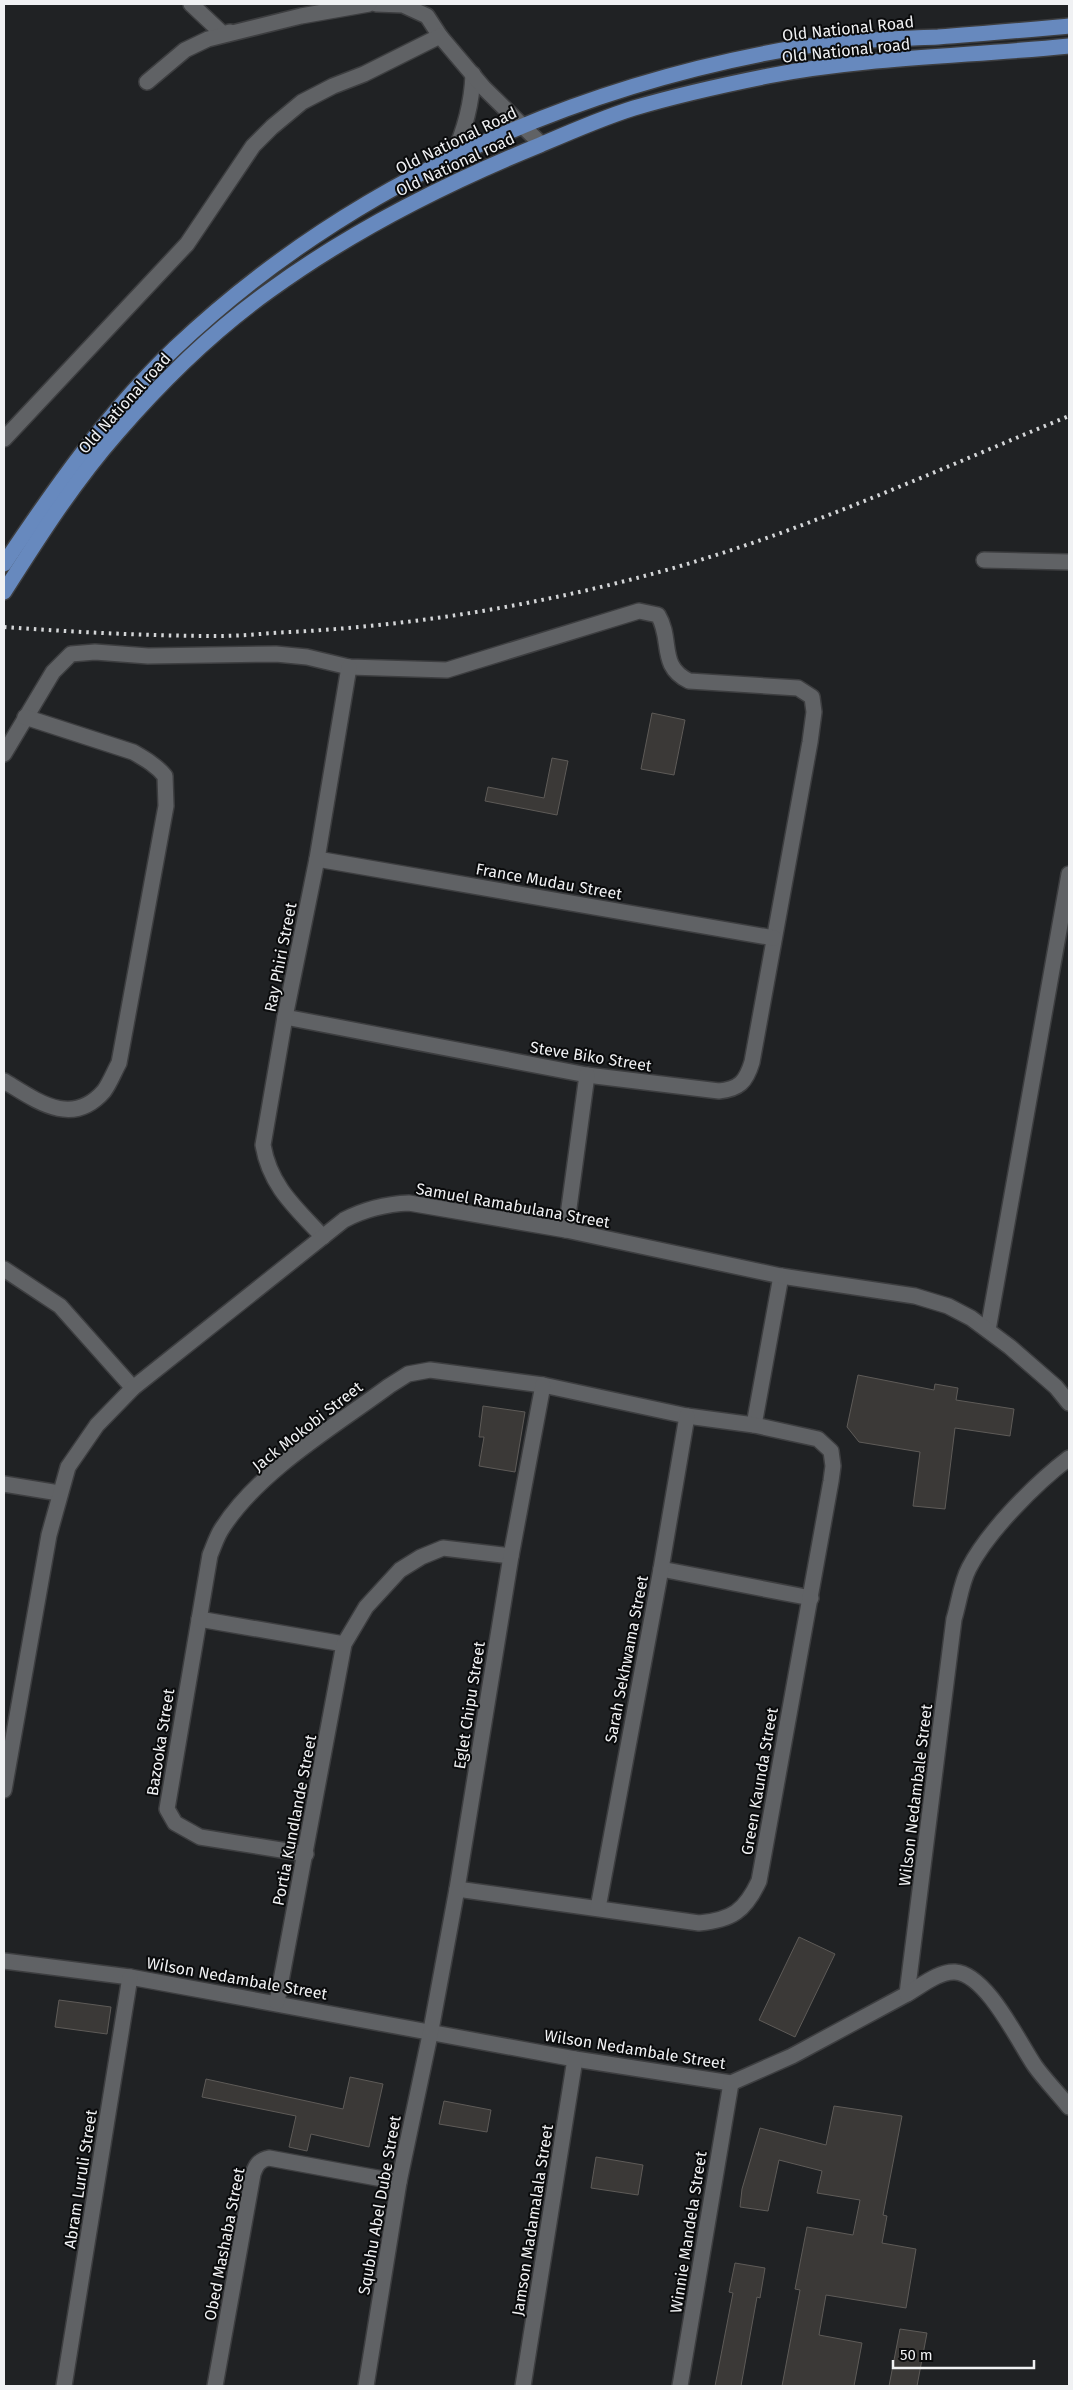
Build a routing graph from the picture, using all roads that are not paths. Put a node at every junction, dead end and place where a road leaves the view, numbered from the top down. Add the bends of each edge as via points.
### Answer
1 (191, 4) edge
2 (369, 4) edge
3 (376, 4) edge
4 (1069, 26) edge
5 (237, 31) junction
6 (440, 36) junction
7 (1069, 46) edge
8 (473, 74) junction
9 (147, 82) dead end
10 (522, 126) junction
11 (541, 144) junction
12 (452, 158) junction
13 (4, 439) edge
14 (984, 560) dead end
15 (1069, 562) edge
16 (4, 564) edge
17 (4, 592) edge
18 (349, 667) junction
19 (25, 717) junction
20 (4, 754) edge
21 (317, 859) junction
22 (1069, 874) edge
23 (774, 938) junction
24 (285, 1017) junction
25 (587, 1075) junction
26 (4, 1080) edge
27 (566, 1230) junction
28 (323, 1236) junction
29 (4, 1270) edge
30 (782, 1276) junction
31 (988, 1330) junction
32 (542, 1385) junction
33 (133, 1388) junction
34 (1069, 1403) edge
35 (687, 1416) junction
36 (754, 1425) junction
37 (1069, 1458) edge
38 (4, 1484) edge
39 (60, 1493) junction
40 (512, 1556) junction
41 (661, 1570) junction
42 (811, 1598) junction
43 (199, 1619) junction
44 (344, 1644) junction
45 (4, 1790) edge
46 (306, 1854) junction
47 (457, 1890) junction
48 (598, 1908) junction
49 (4, 1961) edge
50 (130, 1977) junction
51 (907, 1994) junction
52 (277, 2002) junction
53 (431, 2030) junction
54 (575, 2058) junction
55 (731, 2083) junction
56 (1069, 2107) edge
57 (399, 2182) junction
58 (64, 2386) edge
59 (216, 2386) edge
60 (366, 2386) edge
61 (523, 2386) edge
62 (680, 2386) edge

1 - 5 street via 223,34
2 - 5 street
3 - 6 street via 403,5 427,16
4 - 10 main road, Old National Road via 801,47 662,78 594,98
5 - 9 street via 185,50
6 - 8 street
6 - 13 street via 302,102 272,127 253,146 187,244
7 - 11 main road, Old National road via 770,76 631,109
8 - 10 street
8 - 12 street via 468,117
10 - 11 street
10 - 12 main road, Old National Road
11 - 17 main road, Old National road via 479,169 361,229 268,291 230,321 117,433 65,499
12 - 16 main road, Old National Road via 353,211 251,281 174,350 106,422 50,495
14 - 15 street
18 - 19 street via 276,654 71,654 53,672
18 - 21 street, Ray Phiri Street
18 - 23 street via 447,670 639,611 658,616 664,628 671,667 678,676 689,681 806,691 812,697 814,712
19 - 20 street
19 - 26 street via 143,758 165,776 166,806 119,1063 105,1090 84,1108 66,1110 45,1104
21 - 23 street, France Mudau Street
21 - 24 street, Ray Phiri Street
22 - 31 street
23 - 25 street, Steve Biko Street via 752,1062 740,1086 718,1091
24 - 25 street, Steve Biko Street
24 - 28 street, Ray Phiri Street via 263,1145 276,1184
25 - 27 street
27 - 28 street, Samuel Ramabulana Street via 409,1203 388,1204 359,1212
27 - 30 street, Samuel Ramabulana Street
28 - 33 street, Samuel Ramabulana Street
29 - 33 street via 60,1306
30 - 31 street, Samuel Ramabulana Street via 915,1296 948,1306
30 - 36 street
31 - 34 street, Samuel Ramabulana Street via 1056,1387
32 - 35 street, Jack Mokobi Street
32 - 40 street, Eglet Chipu Street
32 - 43 street, Jack Mokobi Street via 430,1370 408,1374 389,1386 270,1474 237,1508 222,1528 210,1555
33 - 39 street, Samuel Ramabulana Street via 80,1448 68,1467
35 - 36 street, Jack Mokobi Street
35 - 41 street, Sarah Sekhwama Street
36 - 42 street, Green Kaunda Street via 818,1439 831,1451 832,1474
37 - 51 street, Wilson Nedambale Street via 993,1532 968,1569 954,1619
38 - 39 street
39 - 45 street, Samuel Ramabulana Street
40 - 44 street via 442,1548 421,1556 400,1570 366,1607
40 - 47 street, Eglet Chipu Street
41 - 42 street
41 - 48 street, Sarah Sekhwama Street
42 - 48 street, Green Kaunda Street via 759,1881 751,1899 719,1921 699,1923
43 - 44 street
43 - 46 street, Bazooka Street via 168,1803 170,1815 175,1823 200,1836
44 - 46 street, Portia Kundlande Street
46 - 52 street, Portia Kundlande Street
47 - 48 street, Green Kaunda Street
47 - 53 street, Eglet Chipu Street
49 - 50 street, Wilson Nedambale Street
50 - 52 street, Wilson Nedambale Street
50 - 58 street, Abram Luruli Street
51 - 55 street, Wilson Nedambale Street via 792,2056
51 - 56 street via 943,1974 956,1972 970,1976 1007,2020 1035,2066
52 - 53 street, Wilson Nedambale Street
53 - 54 street, Wilson Nedambale Street
53 - 57 street, Squbhu Abel Dube Street
54 - 55 street, Wilson Nedambale Street
54 - 61 street, Jamson Madamalala Street
55 - 62 street, Winnie Mandela Street
57 - 59 street, Obed Mashaba Street via 269,2158 257,2164
57 - 60 street, Squbhu Abel Dube Street

